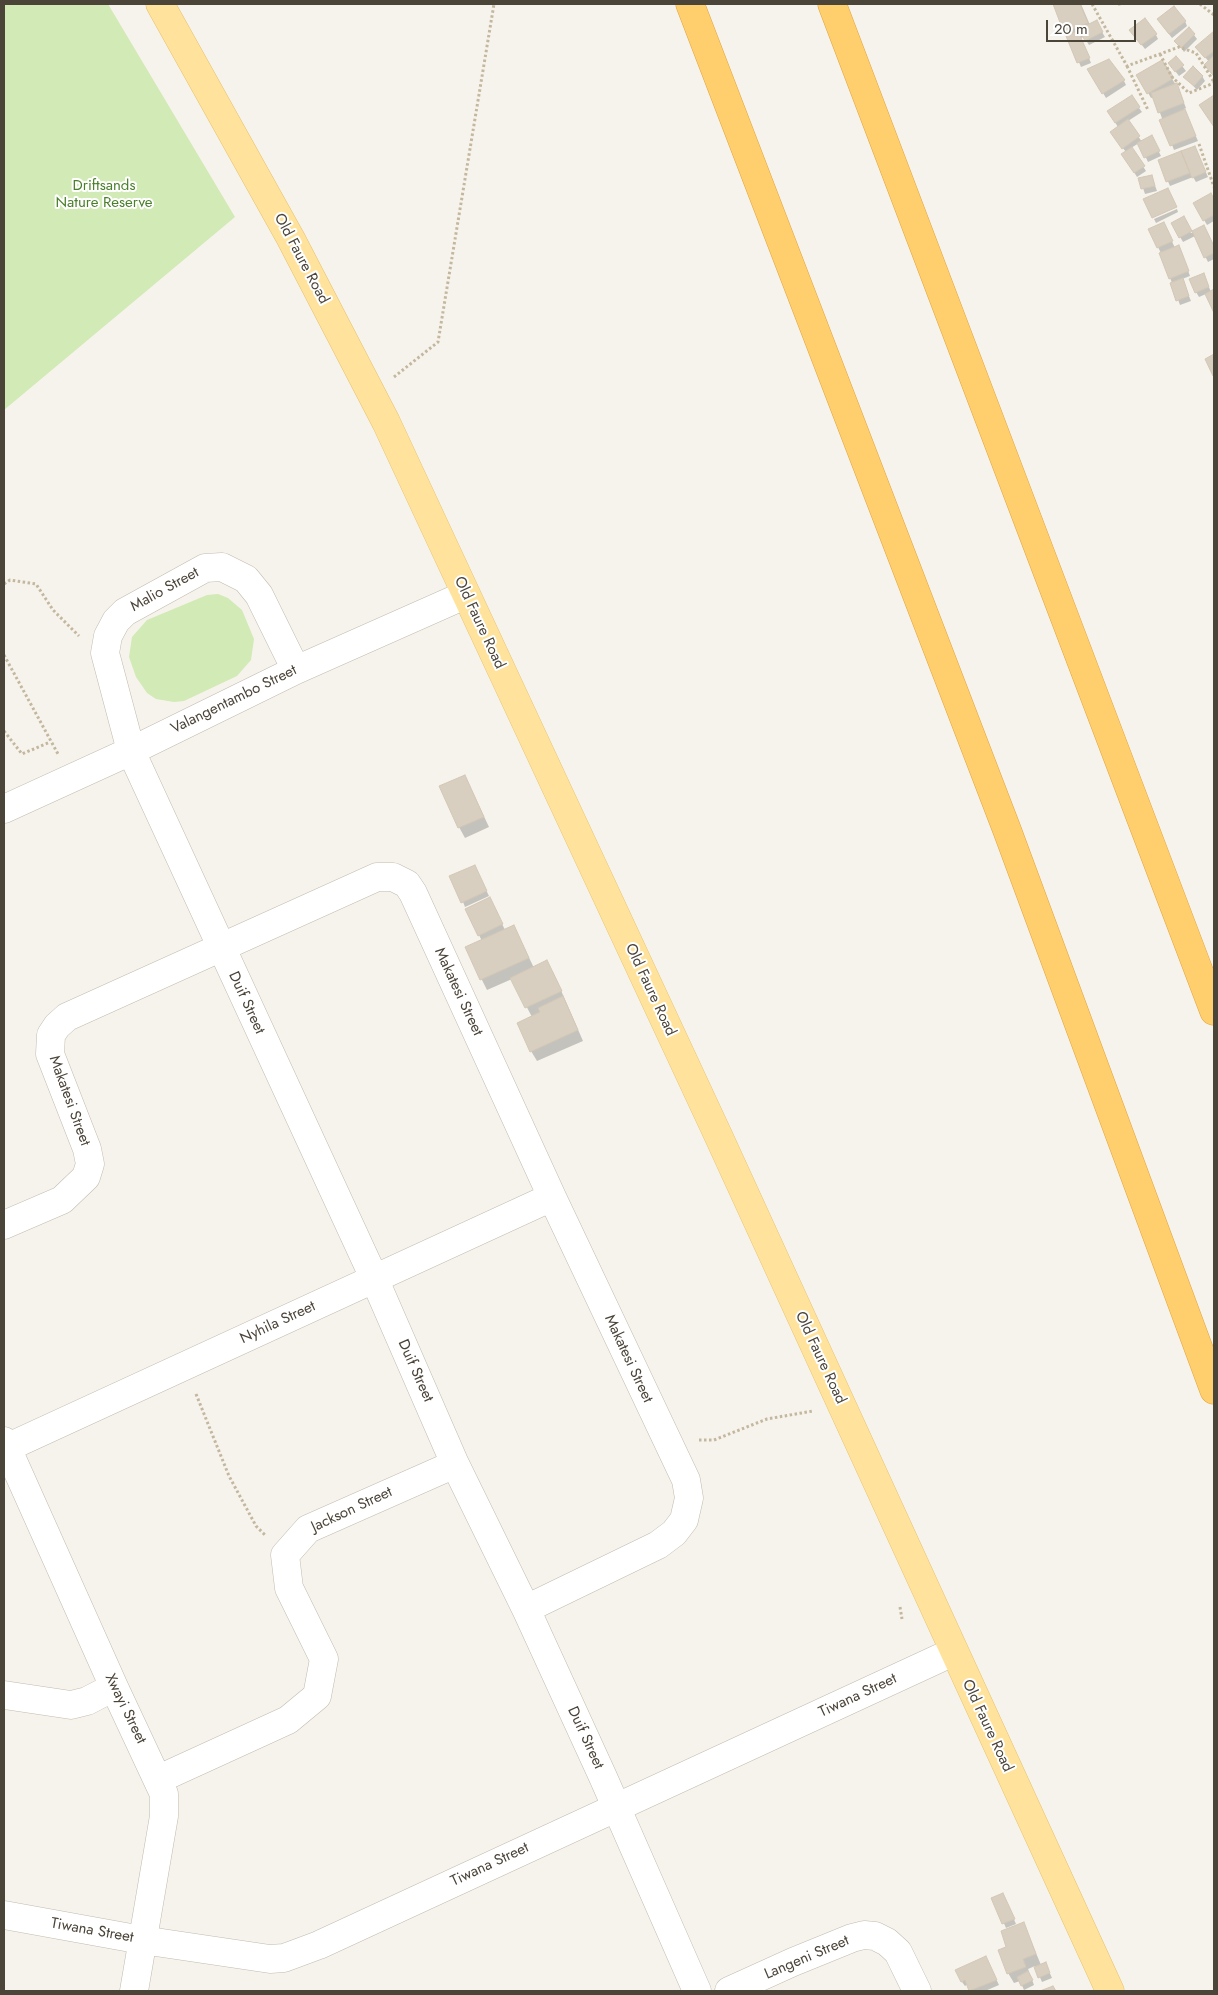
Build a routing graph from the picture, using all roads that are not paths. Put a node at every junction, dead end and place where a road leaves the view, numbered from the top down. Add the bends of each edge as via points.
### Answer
1 (160, 4) edge
2 (690, 4) edge
3 (832, 4) edge
4 (465, 595) junction
5 (296, 670) junction
6 (130, 751) junction
7 (4, 809) edge
8 (220, 948) junction
9 (1214, 1011) edge
10 (552, 1197) junction
11 (4, 1225) edge
12 (374, 1278) junction
13 (1214, 1390) edge
14 (5, 1446) edge
15 (455, 1464) junction
16 (526, 1609) junction
17 (953, 1652) junction
18 (114, 1687) junction
19 (4, 1695) edge
20 (159, 1779) junction
21 (615, 1807) junction
22 (4, 1915) edge
23 (142, 1940) junction
24 (134, 1991) edge
25 (697, 1991) edge
26 (729, 1991) edge
27 (917, 1991) edge
28 (1110, 1991) edge

1 - 4 main road, Old Faure Road via 291,239 382,413
2 - 13 highway via 1007,830
3 - 9 highway
4 - 5 street, Valangentambo Street
4 - 17 main road, Old Faure Road via 714,1126
5 - 6 street, Valangentambo Street
5 - 6 street, Malio Street via 259,594 246,580 222,567 205,568 125,612 108,636 105,653
6 - 7 street, Valangentambo Street
6 - 8 street, Duif Street
8 - 10 street, Makatesi Street via 377,877 393,877 407,884
8 - 11 street, Makatesi Street via 67,1017 57,1026 52,1035 50,1054 90,1164 86,1177 62,1200
8 - 12 street, Duif Street
10 - 12 street, Nyhila Street
10 - 16 street, Makatesi Street via 686,1480 689,1498 684,1520 658,1545
12 - 14 street, Nyhila Street
12 - 15 street, Duif Street
14 - 18 street, Xwayi Street
15 - 16 street, Duif Street
15 - 20 street, Jackson Street via 308,1529 285,1555 289,1588 324,1659 317,1696 288,1720
16 - 21 street, Duif Street
17 - 21 street, Tiwana Street
17 - 28 main road, Old Faure Road
18 - 19 street via 71,1705
18 - 20 street, Xwayi Street
20 - 23 street, Xwayi Street via 164,1794 164,1816
21 - 23 street, Tiwana Street via 319,1945 284,1958 270,1959
21 - 25 street, Duif Street
22 - 23 street, Tiwana Street
23 - 24 street, Xwayi Street
26 - 27 street, Langeni Street via 852,1938 875,1936 898,1952

